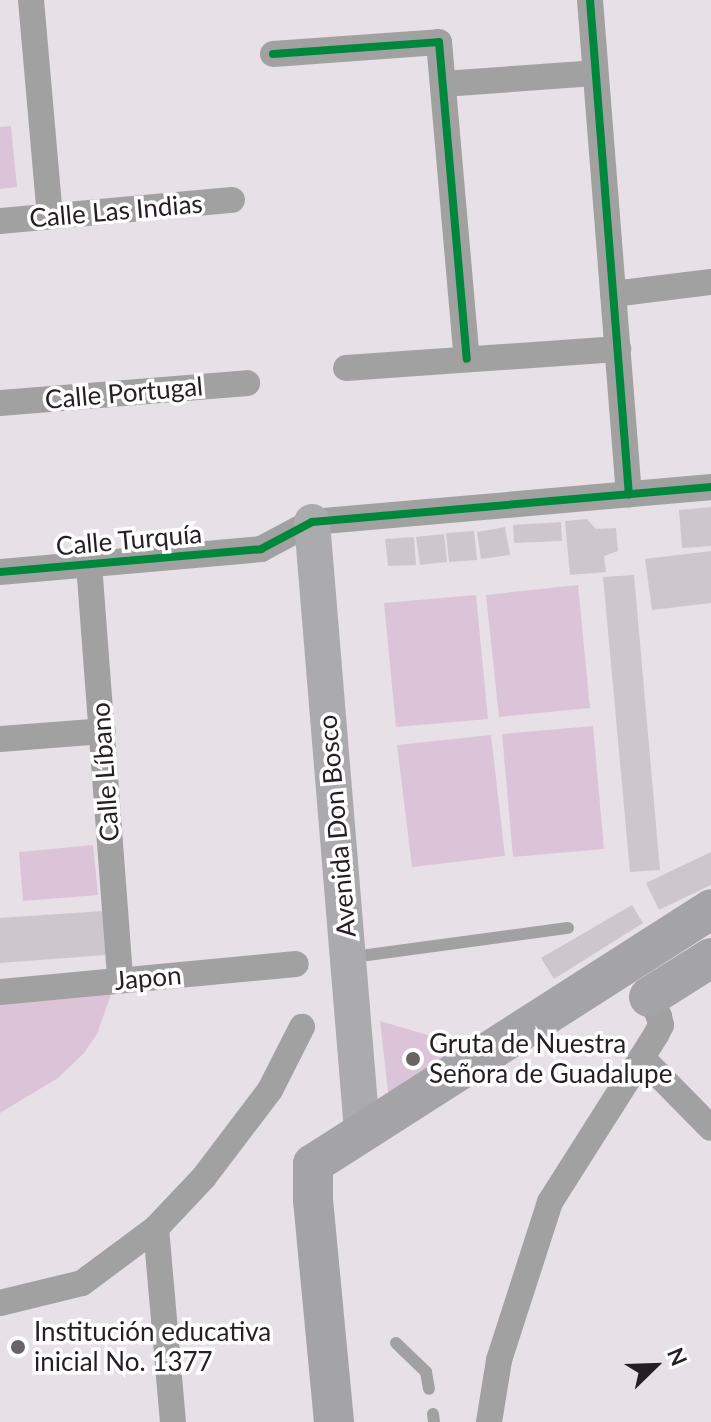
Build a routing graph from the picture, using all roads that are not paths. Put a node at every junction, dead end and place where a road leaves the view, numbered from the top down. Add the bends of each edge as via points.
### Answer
1 (31, 0) edge
2 (590, 0) edge
3 (273, 54) dead end
4 (595, 73) junction
5 (443, 84) junction
6 (232, 200) dead end
7 (50, 216) junction
8 (0, 221) edge
9 (711, 282) edge
10 (613, 294) junction
11 (618, 349) junction
12 (467, 359) junction
13 (346, 368) dead end
14 (247, 383) dead end
15 (0, 403) edge
16 (711, 487) edge
17 (629, 494) junction
18 (312, 522) junction
19 (89, 564) junction
20 (0, 572) edge
21 (103, 731) junction
22 (0, 739) edge
23 (711, 909) edge
24 (568, 928) dead end
25 (348, 957) junction
26 (711, 958) edge
27 (296, 964) dead end
28 (120, 980) junction
29 (0, 992) edge
30 (649, 997) joint
31 (302, 1027) dead end
32 (642, 1058) junction
33 (711, 1128) edge
34 (362, 1130) junction
35 (156, 1228) junction
36 (0, 1303) edge
37 (396, 1343) dead end
38 (429, 1389) dead end
39 (173, 1422) edge
40 (334, 1422) edge
41 (489, 1422) edge

1 - 7 street
2 - 4 street
3 - 5 street via 439,42
4 - 5 street
4 - 10 street
5 - 12 street
6 - 7 street, Calle Las Indias
7 - 8 street, Calle Las Indias
9 - 10 street
10 - 11 street
11 - 12 street
11 - 17 street
12 - 13 street
14 - 15 street, Calle Portugal
16 - 17 street
17 - 18 street
18 - 19 street, Calle Turquía via 261,549
18 - 25 main road, Avenida Don Bosco
19 - 20 street, Calle Turquía
19 - 21 street, Calle Líbano
21 - 22 street
21 - 28 street, Calle Líbano
23 - 34 main road
24 - 25 lane
25 - 34 main road, Avenida Don Bosco
26 - 30 main road
27 - 28 street, Japon
28 - 29 street, Japon
30 - 32 street via 661,1025
31 - 35 street via 270,1090 204,1177
32 - 33 street
32 - 41 street via 550,1202 499,1360
34 - 40 main road via 313,1164
35 - 36 street via 82,1283
35 - 39 street
37 - 38 lane via 426,1372

